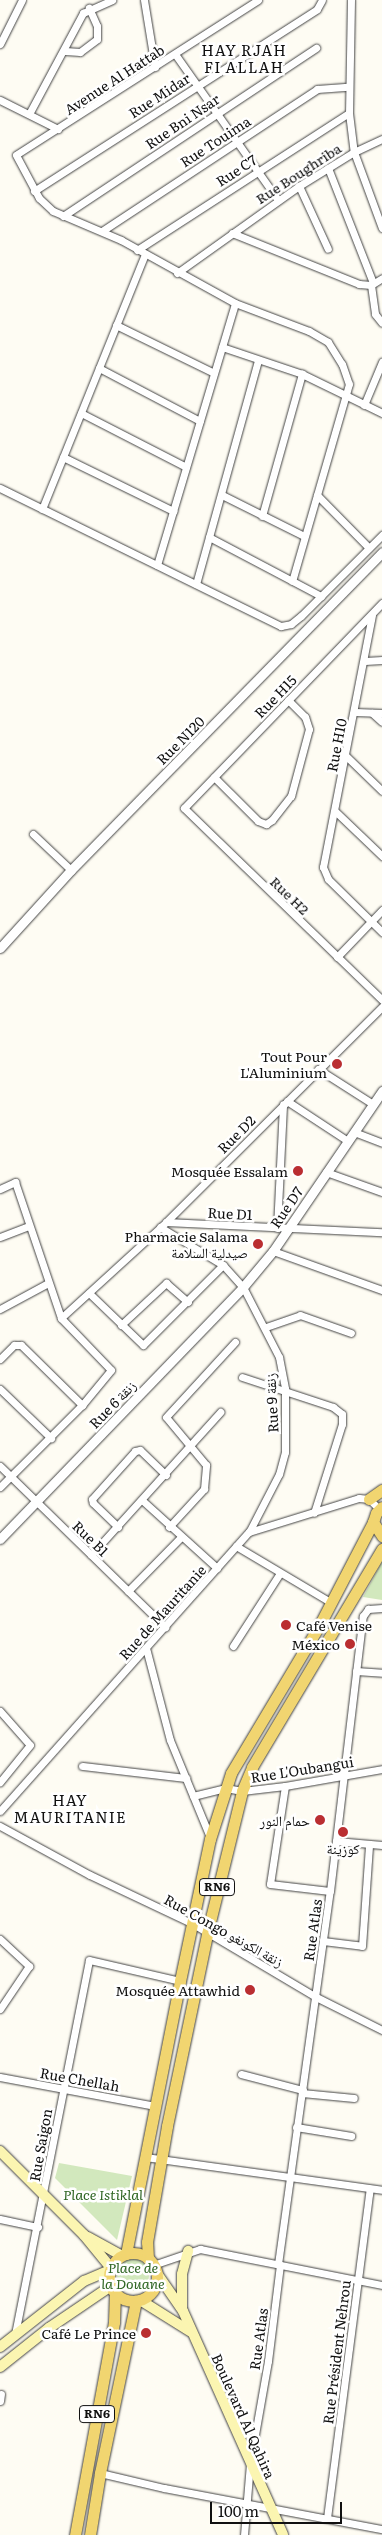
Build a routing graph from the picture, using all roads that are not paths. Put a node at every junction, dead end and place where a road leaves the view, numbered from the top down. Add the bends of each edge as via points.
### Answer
1 (22, 0) edge
2 (112, 0) edge
3 (144, 0) edge
4 (258, 0) edge
5 (351, 0) edge
6 (322, 2) edge
7 (89, 8) junction
8 (0, 44) edge
9 (316, 48) dead end
10 (65, 51) junction
11 (175, 54) junction
12 (155, 67) junction
13 (197, 86) junction
14 (348, 87) junction
15 (0, 100) edge
16 (215, 113) junction
17 (349, 113) junction
18 (30, 114) junction
19 (58, 130) junction
20 (382, 139) edge
21 (236, 142) junction
22 (354, 152) junction
23 (328, 168) junction
24 (258, 171) junction
25 (299, 186) junction
26 (34, 191) junction
27 (278, 200) junction
28 (63, 216) junction
29 (382, 228) edge
30 (102, 231) junction
31 (232, 233) junction
32 (328, 249) dead end
33 (137, 250) junction
34 (145, 254) junction
35 (177, 273) junction
36 (382, 278) edge
37 (372, 284) junction
38 (235, 304) junction
39 (382, 323) edge
40 (116, 325) junction
41 (222, 347) junction
42 (258, 360) junction
43 (381, 367) edge
44 (99, 368) junction
45 (214, 373) junction
46 (302, 374) junction
47 (345, 396) junction
48 (364, 405) junction
49 (81, 412) junction
50 (382, 413) edge
51 (200, 421) junction
52 (63, 457) junction
53 (186, 467) junction
54 (0, 488) edge
55 (222, 495) junction
56 (317, 495) junction
57 (42, 509) junction
58 (173, 511) junction
59 (262, 516) junction
60 (382, 535) edge
61 (304, 536) junction
62 (209, 537) junction
63 (368, 548) junction
64 (382, 552) edge
65 (157, 565) junction
66 (292, 581) junction
67 (196, 584) junction
68 (321, 596) junction
69 (382, 603) edge
70 (372, 614) junction
71 (382, 660) edge
72 (365, 661) junction
73 (288, 700) junction
74 (355, 712) junction
75 (372, 713) junction
76 (382, 713) edge
77 (382, 722) edge
78 (346, 756) junction
79 (214, 777) junction
80 (382, 791) edge
81 (185, 806) joint
82 (336, 812) junction
83 (33, 834) dead end
84 (382, 856) edge
85 (71, 870) junction
86 (382, 910) edge
87 (371, 921) junction
88 (382, 932) edge
89 (0, 948) edge
90 (337, 957) junction
91 (382, 1000) edge
92 (382, 1007) edge
93 (318, 1069) junction
94 (382, 1091) edge
95 (285, 1103) junction
96 (377, 1103) edge
97 (354, 1132) junction
98 (348, 1141) junction
99 (382, 1143) edge
100 (326, 1172) junction
101 (0, 1189) edge
102 (382, 1192) edge
103 (163, 1225) junction
104 (28, 1226) junction
105 (277, 1228) junction
106 (287, 1229) junction
107 (382, 1232) edge
108 (0, 1237) edge
109 (273, 1250) junction
110 (223, 1266) junction
111 (48, 1283) junction
112 (243, 1287) junction
113 (382, 1290) edge
114 (89, 1293) junction
115 (188, 1302) junction
116 (0, 1309) edge
117 (61, 1318) junction
118 (121, 1325) junction
119 (266, 1327) junction
120 (351, 1333) dead end
121 (235, 1342) dead end
122 (0, 1360) edge
123 (242, 1377) dead end
124 (285, 1389) junction
125 (0, 1390) edge
126 (82, 1405) junction
127 (220, 1412) dead end
128 (51, 1438) junction
129 (191, 1447) junction
130 (0, 1466) edge
131 (166, 1475) junction
132 (11, 1477) junction
133 (0, 1487) edge
134 (382, 1490) edge
135 (382, 1495) edge
136 (369, 1499) junction
137 (36, 1501) junction
138 (143, 1501) junction
139 (381, 1506) edge
140 (314, 1513) junction
141 (373, 1522) junction
142 (118, 1527) junction
143 (169, 1527) junction
144 (249, 1532) junction
145 (382, 1536) edge
146 (181, 1538) junction
147 (0, 1539) edge
148 (236, 1546) junction
149 (382, 1549) edge
150 (91, 1555) junction
151 (217, 1568) junction
152 (280, 1573) junction
153 (128, 1591) junction
154 (332, 1603) junction
155 (380, 1608) edge
156 (165, 1628) junction
157 (233, 1646) dead end
158 (146, 1648) junction
159 (356, 1671) junction
160 (382, 1673) edge
161 (0, 1711) edge
162 (82, 1766) dead end
163 (382, 1769) edge
164 (343, 1776) junction
165 (186, 1778) junction
166 (0, 1782) edge
167 (285, 1786) junction
168 (226, 1788) junction
169 (242, 1791) junction
170 (193, 1796) junction
171 (0, 1810) edge
172 (0, 1826) edge
173 (210, 1839) junction
174 (336, 1841) junction
175 (370, 1845) junction
176 (382, 1845) edge
177 (330, 1891) junction
178 (193, 1924) junction
179 (207, 1934) junction
180 (0, 1940) edge
181 (323, 1941) junction
182 (180, 1981) junction
183 (316, 1997) junction
184 (0, 2009) edge
185 (382, 2030) edge
186 (241, 2074) dead end
187 (0, 2077) edge
188 (63, 2088) junction
189 (302, 2091) junction
190 (354, 2098) dead end
191 (155, 2106) junction
192 (296, 2127) junction
193 (351, 2136) dead end
194 (0, 2151) edge
195 (145, 2157) junction
196 (161, 2159) junction
197 (290, 2175) junction
198 (370, 2188) junction
199 (382, 2190) edge
200 (44, 2194) junction
201 (0, 2219) edge
202 (38, 2227) junction
203 (84, 2235) junction
204 (188, 2251) junction
205 (124, 2255) junction
206 (152, 2265) junction
207 (279, 2265) junction
208 (110, 2269) junction
209 (358, 2281) junction
210 (382, 2285) edge
211 (113, 2290) junction
212 (138, 2300) junction
213 (183, 2311) junction
214 (15, 2334) junction
215 (194, 2334) junction
216 (0, 2346) edge
217 (0, 2367) edge
218 (250, 2464) junction
219 (100, 2473) junction
220 (245, 2503) junction
221 (270, 2507) junction
222 (327, 2518) junction
223 (382, 2529) edge
224 (75, 2535) edge
225 (90, 2535) edge
226 (244, 2535) edge
227 (283, 2535) edge

1 - 8 street
2 - 7 street
3 - 12 street
4 - 11 street, Avenue Al Hattab
5 - 14 street
6 - 13 street, Rue Midar via 317,9
7 - 10 street via 78,21
7 - 10 street via 97,26 97,39 80,52
9 - 16 street, Rue Bni Nsar
10 - 18 street
11 - 12 street, Avenue Al Hattab
11 - 13 street
12 - 19 street, Avenue Al Hattab
13 - 16 street
13 - 26 street, Rue Midar
14 - 17 street
14 - 21 street, Rue Touima via 317,90
15 - 18 street
16 - 21 street
16 - 28 street, Rue Bni Nsar
17 - 22 street
17 - 24 street, Rue C7
18 - 19 street
19 - 26 street, Avenue Al Hattab via 16,155
20 - 22 street, Rue Boughriba
21 - 24 street
21 - 30 street, Rue Touima
22 - 23 street, Rue Boughriba
22 - 29 street
23 - 25 street, Rue Boughriba
23 - 37 street
24 - 27 street
24 - 33 street, Rue C7
25 - 27 street, Rue Boughriba
25 - 32 street
26 - 28 street via 44,204
27 - 31 street, Rue Boughriba
28 - 30 street
30 - 33 street
31 - 35 street, Rue Boughriba
31 - 37 street via 359,284
33 - 34 street
34 - 35 street
34 - 40 street
35 - 38 street
36 - 37 street
37 - 39 street via 375,314
38 - 41 street
38 - 47 street via 309,331 328,342 345,372 348,384
40 - 44 street
40 - 45 street
41 - 42 street
41 - 45 street
42 - 46 street
42 - 55 street
43 - 48 street
44 - 49 street
44 - 51 street
45 - 51 street
46 - 47 street
46 - 59 street
47 - 48 street
47 - 56 street
48 - 50 street
49 - 52 street
49 - 53 street
51 - 53 street
52 - 57 street
52 - 58 street
53 - 58 street
54 - 57 street
55 - 59 street
55 - 62 street
56 - 61 street
56 - 63 street
57 - 65 street
58 - 65 street
59 - 61 street
60 - 63 street
61 - 66 street
62 - 66 street
62 - 67 street
63 - 68 street
64 - 85 street, Rue N120
65 - 67 street
66 - 68 street
67 - 68 street via 286,626
69 - 70 street, Rue H15
70 - 72 street, Rue H10
70 - 73 street, Rue H15
71 - 72 street
72 - 74 street, Rue H10
73 - 79 street, Rue H15
73 - 79 street via 305,717 309,729 294,788 288,802 272,820 263,824 258,821
74 - 75 street
74 - 78 street, Rue H10
75 - 76 street
75 - 77 street
78 - 80 street
78 - 82 street, Rue H10
79 - 81 street, Rue H15
81 - 90 street, Rue H2 via 188,813
82 - 84 street
82 - 87 street, Rue H10 via 324,860 328,879
83 - 85 street
85 - 89 street, Rue N120
86 - 87 street
87 - 88 street
87 - 90 street
90 - 91 street, Rue H2
92 - 93 street, Rue D2
93 - 95 street, Rue D2
93 - 96 street
94 - 96 street, Rue D7
95 - 98 street
95 - 103 street, Rue D2
95 - 105 street
96 - 97 street, Rue D7
97 - 98 street, Rue D7
97 - 99 street
98 - 100 street, Rue D7
100 - 102 street
100 - 106 street, Rue D7
101 - 104 street via 15,1182
103 - 105 street, Rue D1
103 - 110 street, Rue 9 زنقة
103 - 114 street, Rue D2
104 - 108 street
104 - 111 street
105 - 106 street, Rue D1
106 - 107 street, Rue D1
106 - 109 street, Rue D7
109 - 112 street, Rue D7
109 - 113 street
110 - 112 street, Rue 9 زنقة
110 - 115 street
111 - 116 street
111 - 117 street
112 - 119 street, Rue 9 زنقة
112 - 137 street, Rue 6 زنقة
114 - 117 street, Rue D2
114 - 118 street
115 - 118 street via 166,1283
115 - 118 street via 145,1344
117 - 126 street via 111,1370
119 - 120 street via 300,1315
119 - 124 street, Rue 9 زنقة via 278,1357
121 - 129 street via 166,1418
122 - 126 street via 14,1345 21,1344
123 - 124 street
124 - 140 street via 333,1407 342,1414 342,1424
124 - 144 street, Rue 9 زنقة via 285,1452 279,1474
125 - 128 street
126 - 128 street
127 - 129 street
128 - 132 street
129 - 131 street
129 - 143 street via 205,1462 205,1487
130 - 132 street, Rue B1
131 - 138 street
131 - 142 street via 140,1450 135,1451 92,1499
132 - 133 street
132 - 137 street, Rue B1
134 - 136 main road
135 - 139 main road, RN6
136 - 139 street
136 - 140 street via 359,1498
137 - 147 street, Rue 6 زنقة
137 - 150 street, Rue B1
138 - 142 street
138 - 143 street
139 - 141 main road, RN6
140 - 144 street
141 - 145 main road
141 - 154 main road, RN6
142 - 150 street
143 - 146 street
144 - 148 street, Rue de Mauritanie
146 - 151 street
146 - 153 street
148 - 151 street, Rue de Mauritanie
148 - 152 street
149 - 169 main road, RN6 via 252,1767
150 - 153 street, Rue B1
151 - 156 street, Rue de Mauritanie
152 - 154 street
152 - 157 street
153 - 156 street, Rue B1
154 - 168 main road, RN6 via 245,1746
155 - 159 street, Rue Atlas via 368,1609 363,1616
156 - 158 street, Rue de Mauritanie
158 - 165 street via 170,1740
158 - 171 street, Rue de Mauritanie
159 - 160 street
159 - 164 street, Rue Atlas
161 - 166 street via 30,1745
162 - 165 street
163 - 164 street, Rue L'Oubangui
164 - 167 street, Rue L'Oubangui
164 - 174 street, Rue Atlas
165 - 170 street
167 - 169 street, Rue L'Oubangui
167 - 177 street via 270,1884
168 - 169 street, Rue L'Oubangui
168 - 170 street
168 - 173 main road, RN6
169 - 179 main road, RN6
170 - 173 street
172 - 178 street, Rue Congo زنقة الكونغو via 90,1875
173 - 178 main road, RN6
174 - 175 street
174 - 177 street, Rue Atlas
175 - 176 street
175 - 181 street via 362,1946
177 - 181 street, Rue Atlas
178 - 179 street, Rue Congo زنقة الكونغو
178 - 182 main road, RN6
179 - 183 street, Rue Congo زنقة الكونغو
179 - 196 main road, RN6
180 - 184 street via 28,1964 29,1969
181 - 183 street, Rue Atlas
182 - 188 street, Rue Saigon via 89,1960
182 - 191 main road, RN6
183 - 185 street, Rue Congo زنقة الكونغو
183 - 189 street, Rue Atlas
186 - 189 street
187 - 188 street, Rue Chellah
188 - 191 street, Rue Chellah
188 - 200 street, Rue Saigon
189 - 190 street
189 - 192 street, Rue Atlas
191 - 195 main road, RN6
192 - 193 street
192 - 197 street, Rue Atlas
194 - 200 main road
195 - 196 street
195 - 205 main road, RN6
196 - 197 street
196 - 206 main road, RN6 via 147,2242
197 - 198 street
197 - 207 street, Rue Atlas
198 - 199 street
198 - 209 street, Rue Président Nehrou
200 - 202 street, Rue Saigon
200 - 203 main road
201 - 202 street
202 - 214 street, Rue Saigon
203 - 205 main road
203 - 208 main road
204 - 206 street
204 - 207 street via 200,2249
204 - 213 main road via 182,2274
205 - 206 main road via 138,2254
205 - 208 main road
206 - 212 main road, RN6 via 151,2292
206 - 213 main road, Boulevard Al Qahira
207 - 209 street
207 - 218 street, Rue Atlas
208 - 211 main road, RN6
208 - 214 main road via 84,2281
209 - 210 street
209 - 222 street, Rue Président Nehrou
211 - 212 main road via 128,2301
211 - 217 main road via 49,2328
211 - 224 main road, RN6 via 114,2322
212 - 215 main road
212 - 219 main road, RN6
213 - 215 main road, Boulevard Al Qahira
214 - 216 main road
215 - 218 main road, Boulevard Al Qahira
218 - 220 street, Rue Atlas
218 - 221 main road, Boulevard Al Qahira
219 - 220 street
219 - 225 main road, RN6
220 - 221 street
220 - 226 street, Rue Atlas
221 - 222 street
221 - 227 main road, Boulevard Al Qahira
222 - 223 street

